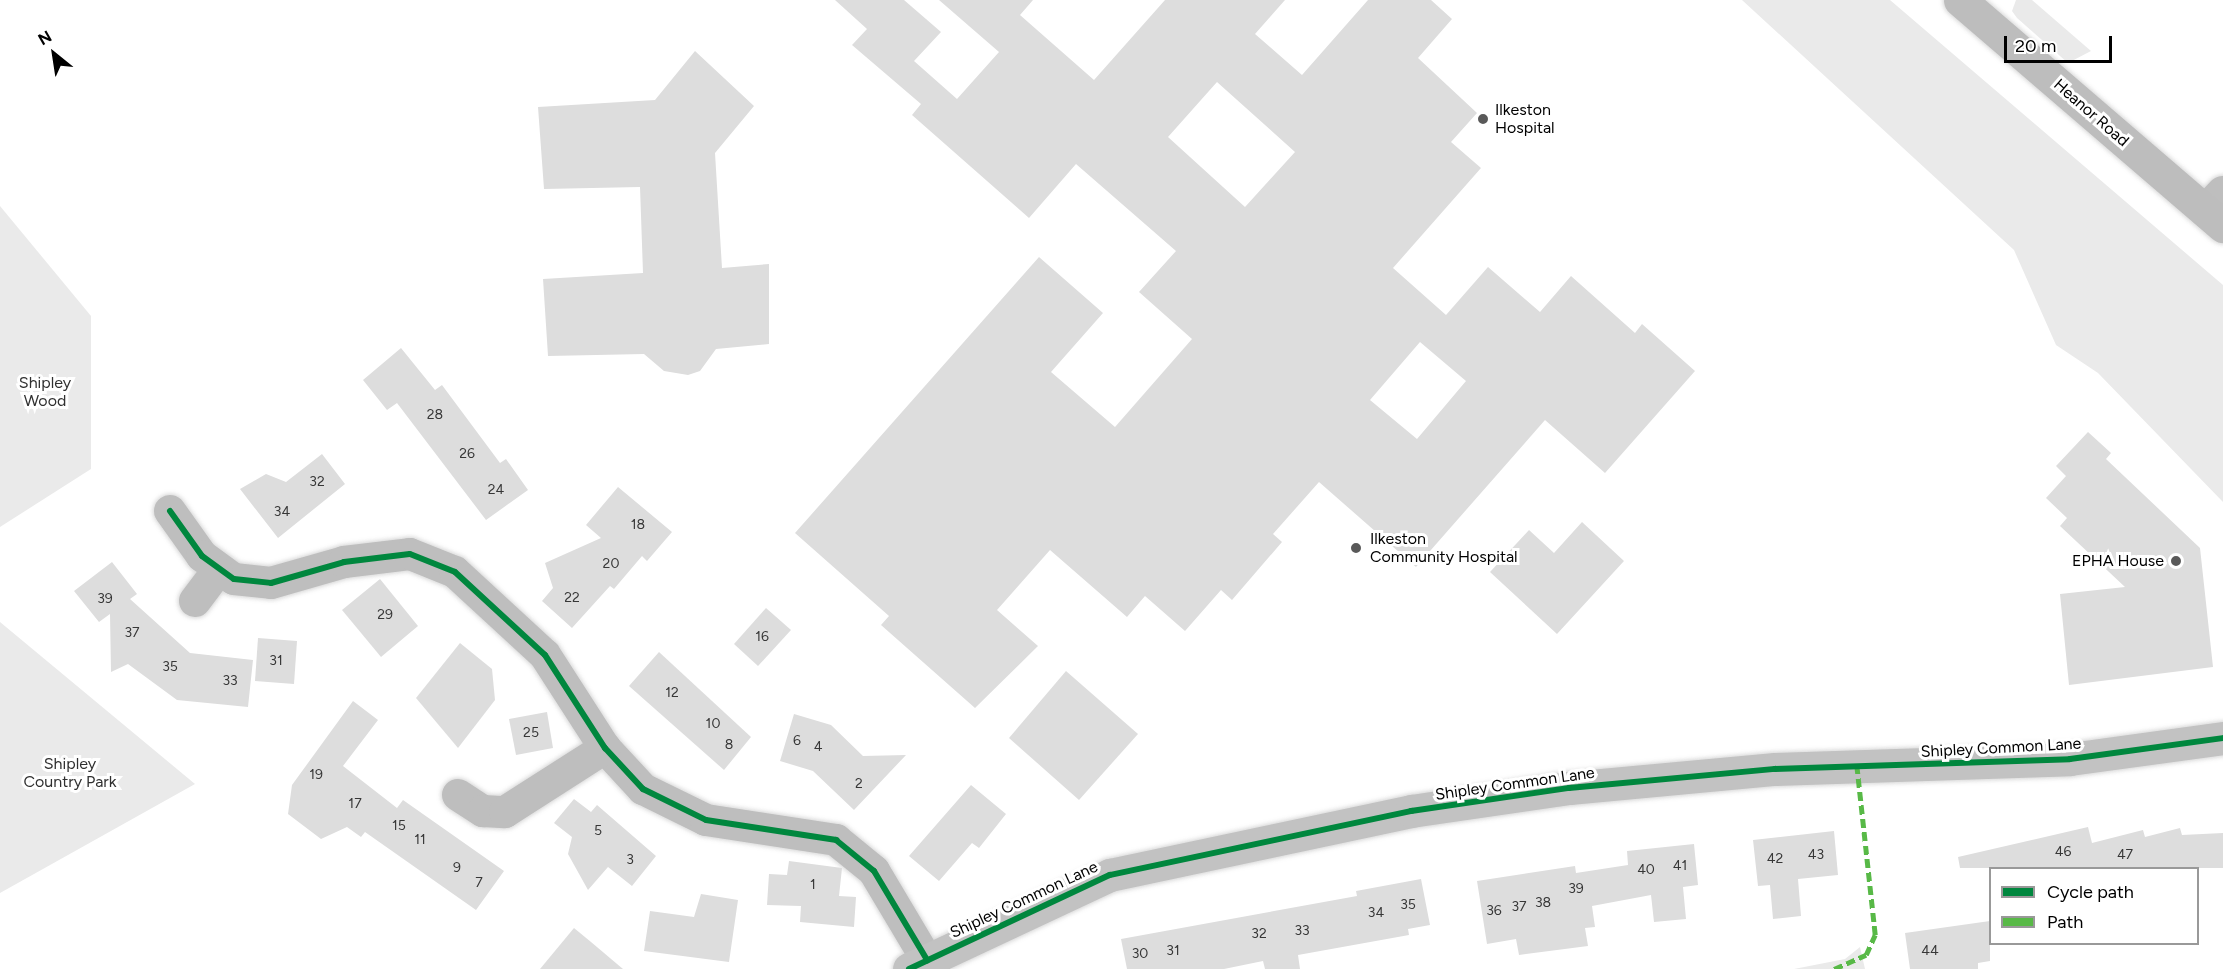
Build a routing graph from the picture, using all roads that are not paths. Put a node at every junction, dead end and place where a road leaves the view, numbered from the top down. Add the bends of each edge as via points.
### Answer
1 (1960, 0) edge
2 (2217, 210) edge
3 (170, 511) dead end
4 (217, 572) junction
5 (195, 602) dead end
6 (2223, 738) edge
7 (605, 748) junction
8 (458, 795) dead end
9 (918, 964) edge

1 - 2 main road, Heanor Road
3 - 4 street
4 - 5 street
4 - 7 street via 271,583 372,557 410,554 429,559 455,572 538,647 572,690
6 - 9 street, Shipley Common Lane via 2070,759 1775,769 1569,788 1412,811 1110,875
7 - 8 street via 505,812 483,811
7 - 9 street via 643,789 687,815 817,833 850,849 874,871

